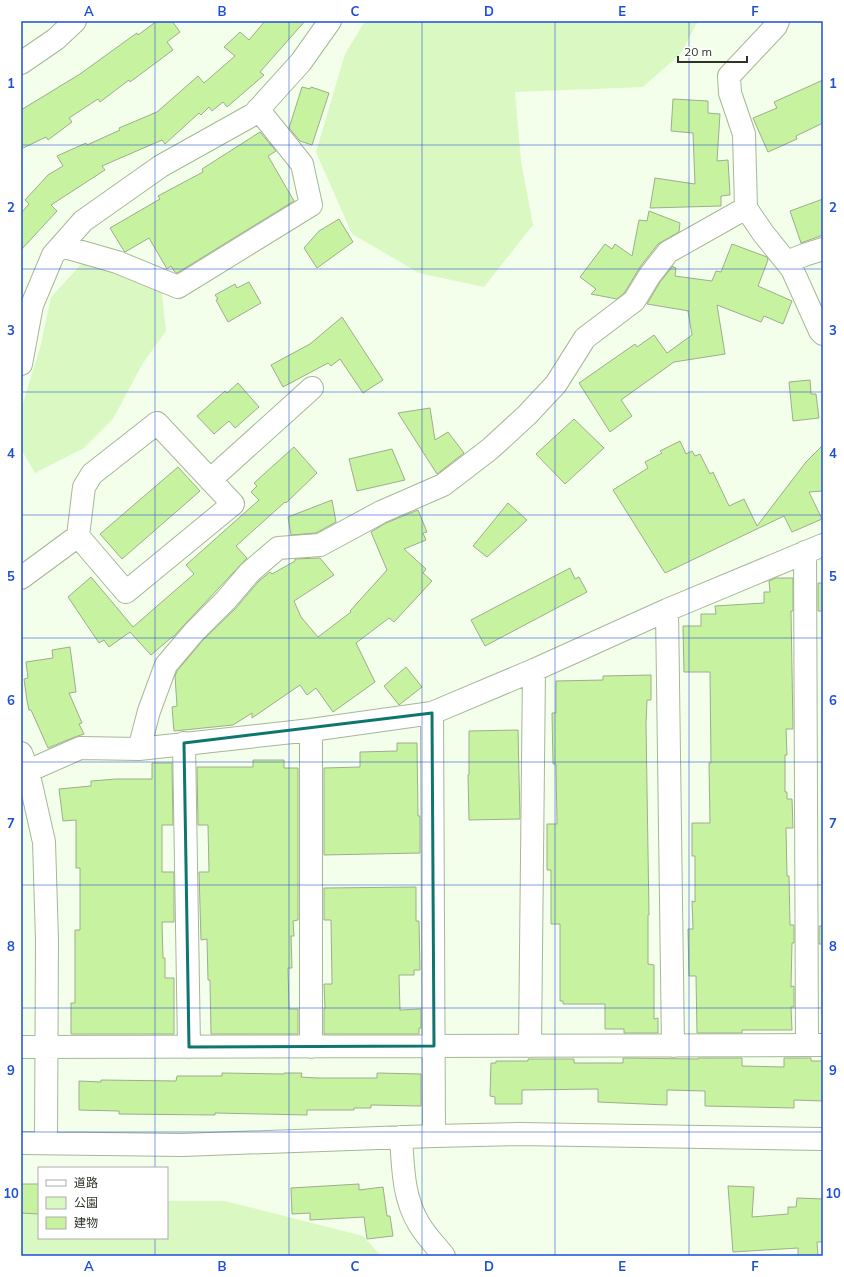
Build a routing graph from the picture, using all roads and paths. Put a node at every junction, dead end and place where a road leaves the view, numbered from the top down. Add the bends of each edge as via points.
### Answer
1 (75, 21) edge
2 (330, 21) edge
3 (778, 21) edge
4 (21, 63) edge
5 (258, 109) junction
6 (746, 208) junction
7 (61, 246) junction
8 (823, 249) edge
9 (787, 262) junction
10 (823, 334) edge
11 (21, 364) edge
12 (312, 388) dead end
13 (210, 480) junction
14 (78, 536) junction
15 (814, 548) edge
16 (21, 578) edge
17 (667, 610) junction
18 (534, 670) junction
19 (432, 713) junction
20 (311, 730) junction
21 (184, 743) junction
22 (139, 749) junction
23 (25, 762) edge
24 (815, 1045) edge
25 (434, 1046) junction
26 (530, 1046) junction
27 (673, 1046) junction
28 (21, 1047) edge
29 (190, 1047) junction
30 (311, 1047) junction
31 (46, 1048) junction
32 (434, 1136) junction
33 (400, 1137) junction
34 (823, 1139) edge
35 (21, 1143) edge
36 (46, 1143) junction
37 (444, 1256) edge

1 - 4 street
2 - 5 street via 301,62
3 - 6 street via 729,76 730,93 744,134
5 - 7 street via 254,114 161,166 83,221
5 - 7 street via 302,164 311,205 178,287 117,262
6 - 9 street
6 - 22 street via 668,252 634,301 584,338 556,384 527,415 490,449 443,485 381,512 320,545 278,548 250,572 166,665 149,711
7 - 11 street via 53,255 32,306
8 - 9 street
9 - 10 street
12 - 13 street
13 - 14 street via 157,423 92,474 84,487
13 - 14 street via 233,504 126,592
14 - 16 street
15 - 17 street
15 - 24 street
17 - 18 street
17 - 27 street
18 - 19 street
18 - 26 street
19 - 20 street
19 - 25 street
20 - 21 street
20 - 30 street
21 - 22 street
21 - 29 street
22 - 23 street via 80,748
23 - 31 street via 44,842 47,940
24 - 27 street
25 - 26 street
25 - 30 street
25 - 32 street
26 - 27 street
28 - 31 street
29 - 30 street
29 - 31 street
31 - 36 street
32 - 33 street
32 - 34 street via 519,1134
33 - 36 street via 182,1145
33 - 37 street via 406,1191 412,1210 419,1225
35 - 36 street

